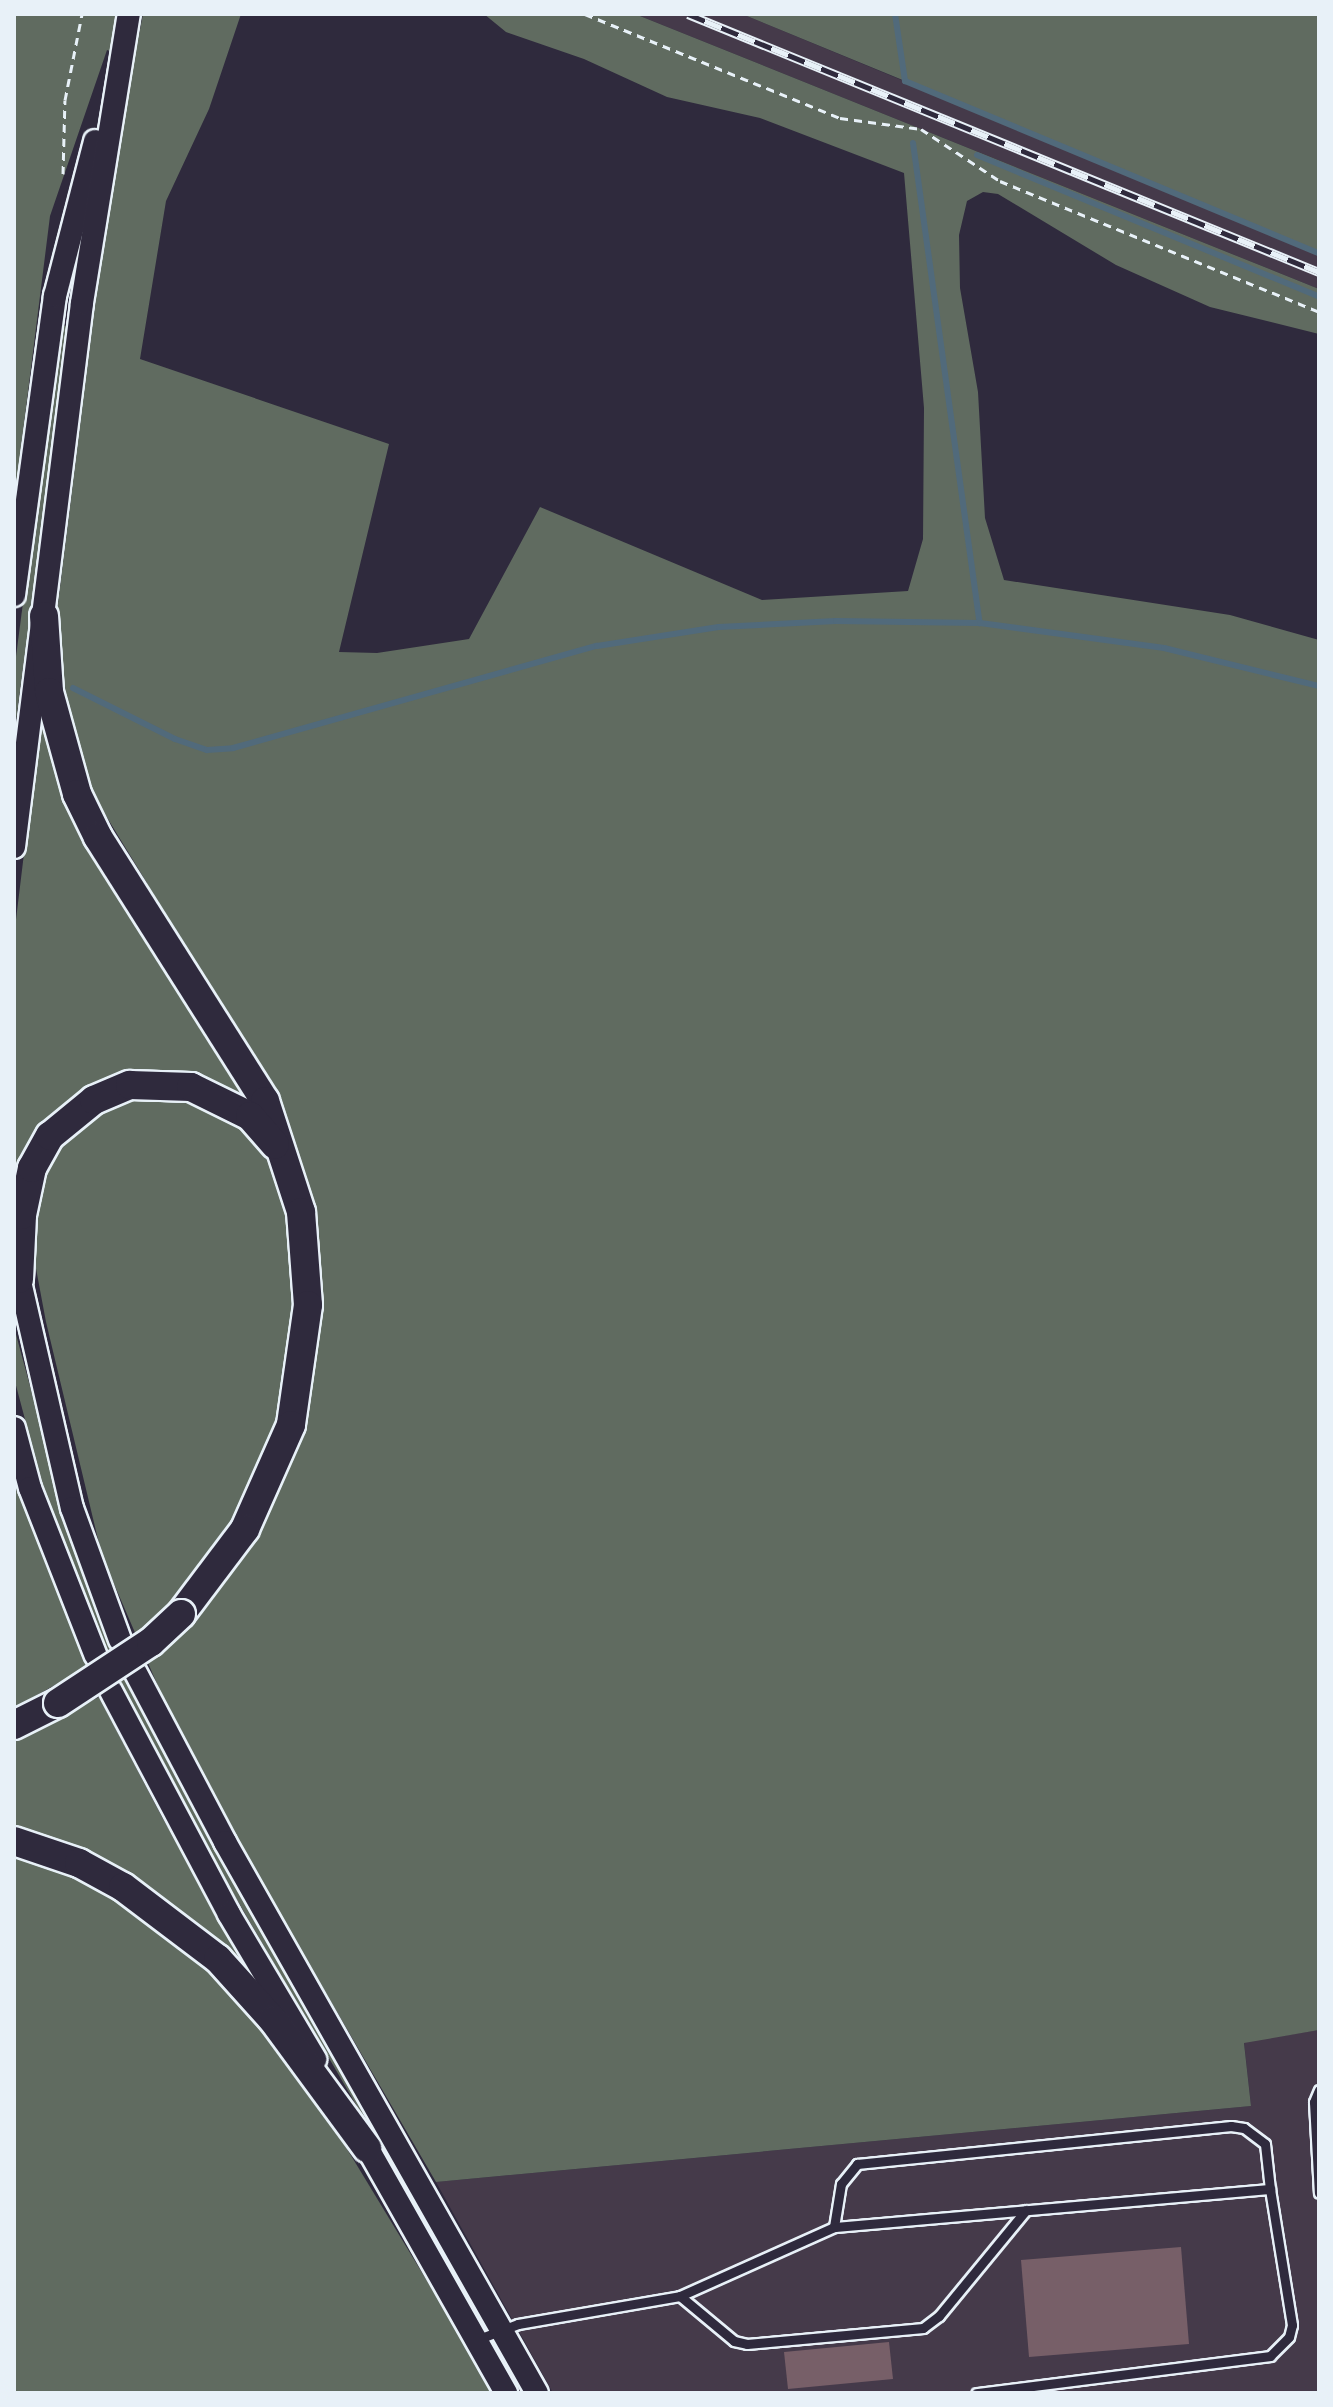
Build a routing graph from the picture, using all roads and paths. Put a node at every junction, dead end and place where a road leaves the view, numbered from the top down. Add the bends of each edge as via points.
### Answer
1 (82, 14) edge
2 (129, 14) edge
3 (585, 14) edge
4 (120, 55) junction
5 (64, 184) dead end
6 (1319, 312) edge
7 (14, 595) edge
8 (44, 616) junction
9 (14, 847) edge
10 (290, 1171) junction
11 (14, 1247) edge
12 (19, 1279) junction
13 (14, 1428) edge
14 (120, 1640) dead end
15 (96, 1656) dead end
16 (136, 1673) dead end
17 (111, 1691) dead end
18 (14, 1725) edge
19 (14, 1841) edge
20 (1319, 2090) edge
21 (367, 2148) junction
22 (1270, 2189) junction
23 (1319, 2193) edge
24 (1026, 2210) junction
25 (834, 2227) junction
26 (680, 2296) junction
27 (503, 2328) junction
28 (476, 2340) junction
29 (506, 2393) edge
30 (537, 2393) edge
31 (976, 2393) edge

1 - 5 path via 65,100
2 - 4 street
3 - 6 path via 840,118 921,129 1000,181
4 - 7 street via 55,296
4 - 8 street via 80,318
8 - 9 street
8 - 10 main road via 49,692 77,794 134,896 241,1058 282,1141
10 - 12 main road via 264,1130 213,1096 172,1084 112,1090 68,1119 39,1153 25,1190
10 - 18 main road, bridge via 301,1212 308,1305 291,1425 245,1529 181,1614 151,1642
11 - 12 street
12 - 14 street via 72,1508
13 - 15 street via 30,1488
16 - 27 street via 275,1931
17 - 21 street via 229,1914
19 - 21 main road via 79,1863 123,1887 218,1959 273,2020
20 - 23 lane via 1314,2102
21 - 28 street
22 - 24 lane
22 - 25 lane via 1265,2144 1244,2128 1231,2126 857,2164 841,2184
22 - 31 lane via 1292,2325 1289,2337 1270,2356
24 - 25 lane
24 - 26 lane via 939,2316 923,2328 747,2344 734,2341
25 - 26 lane
26 - 27 lane
27 - 28 lane
27 - 30 street
28 - 29 street

